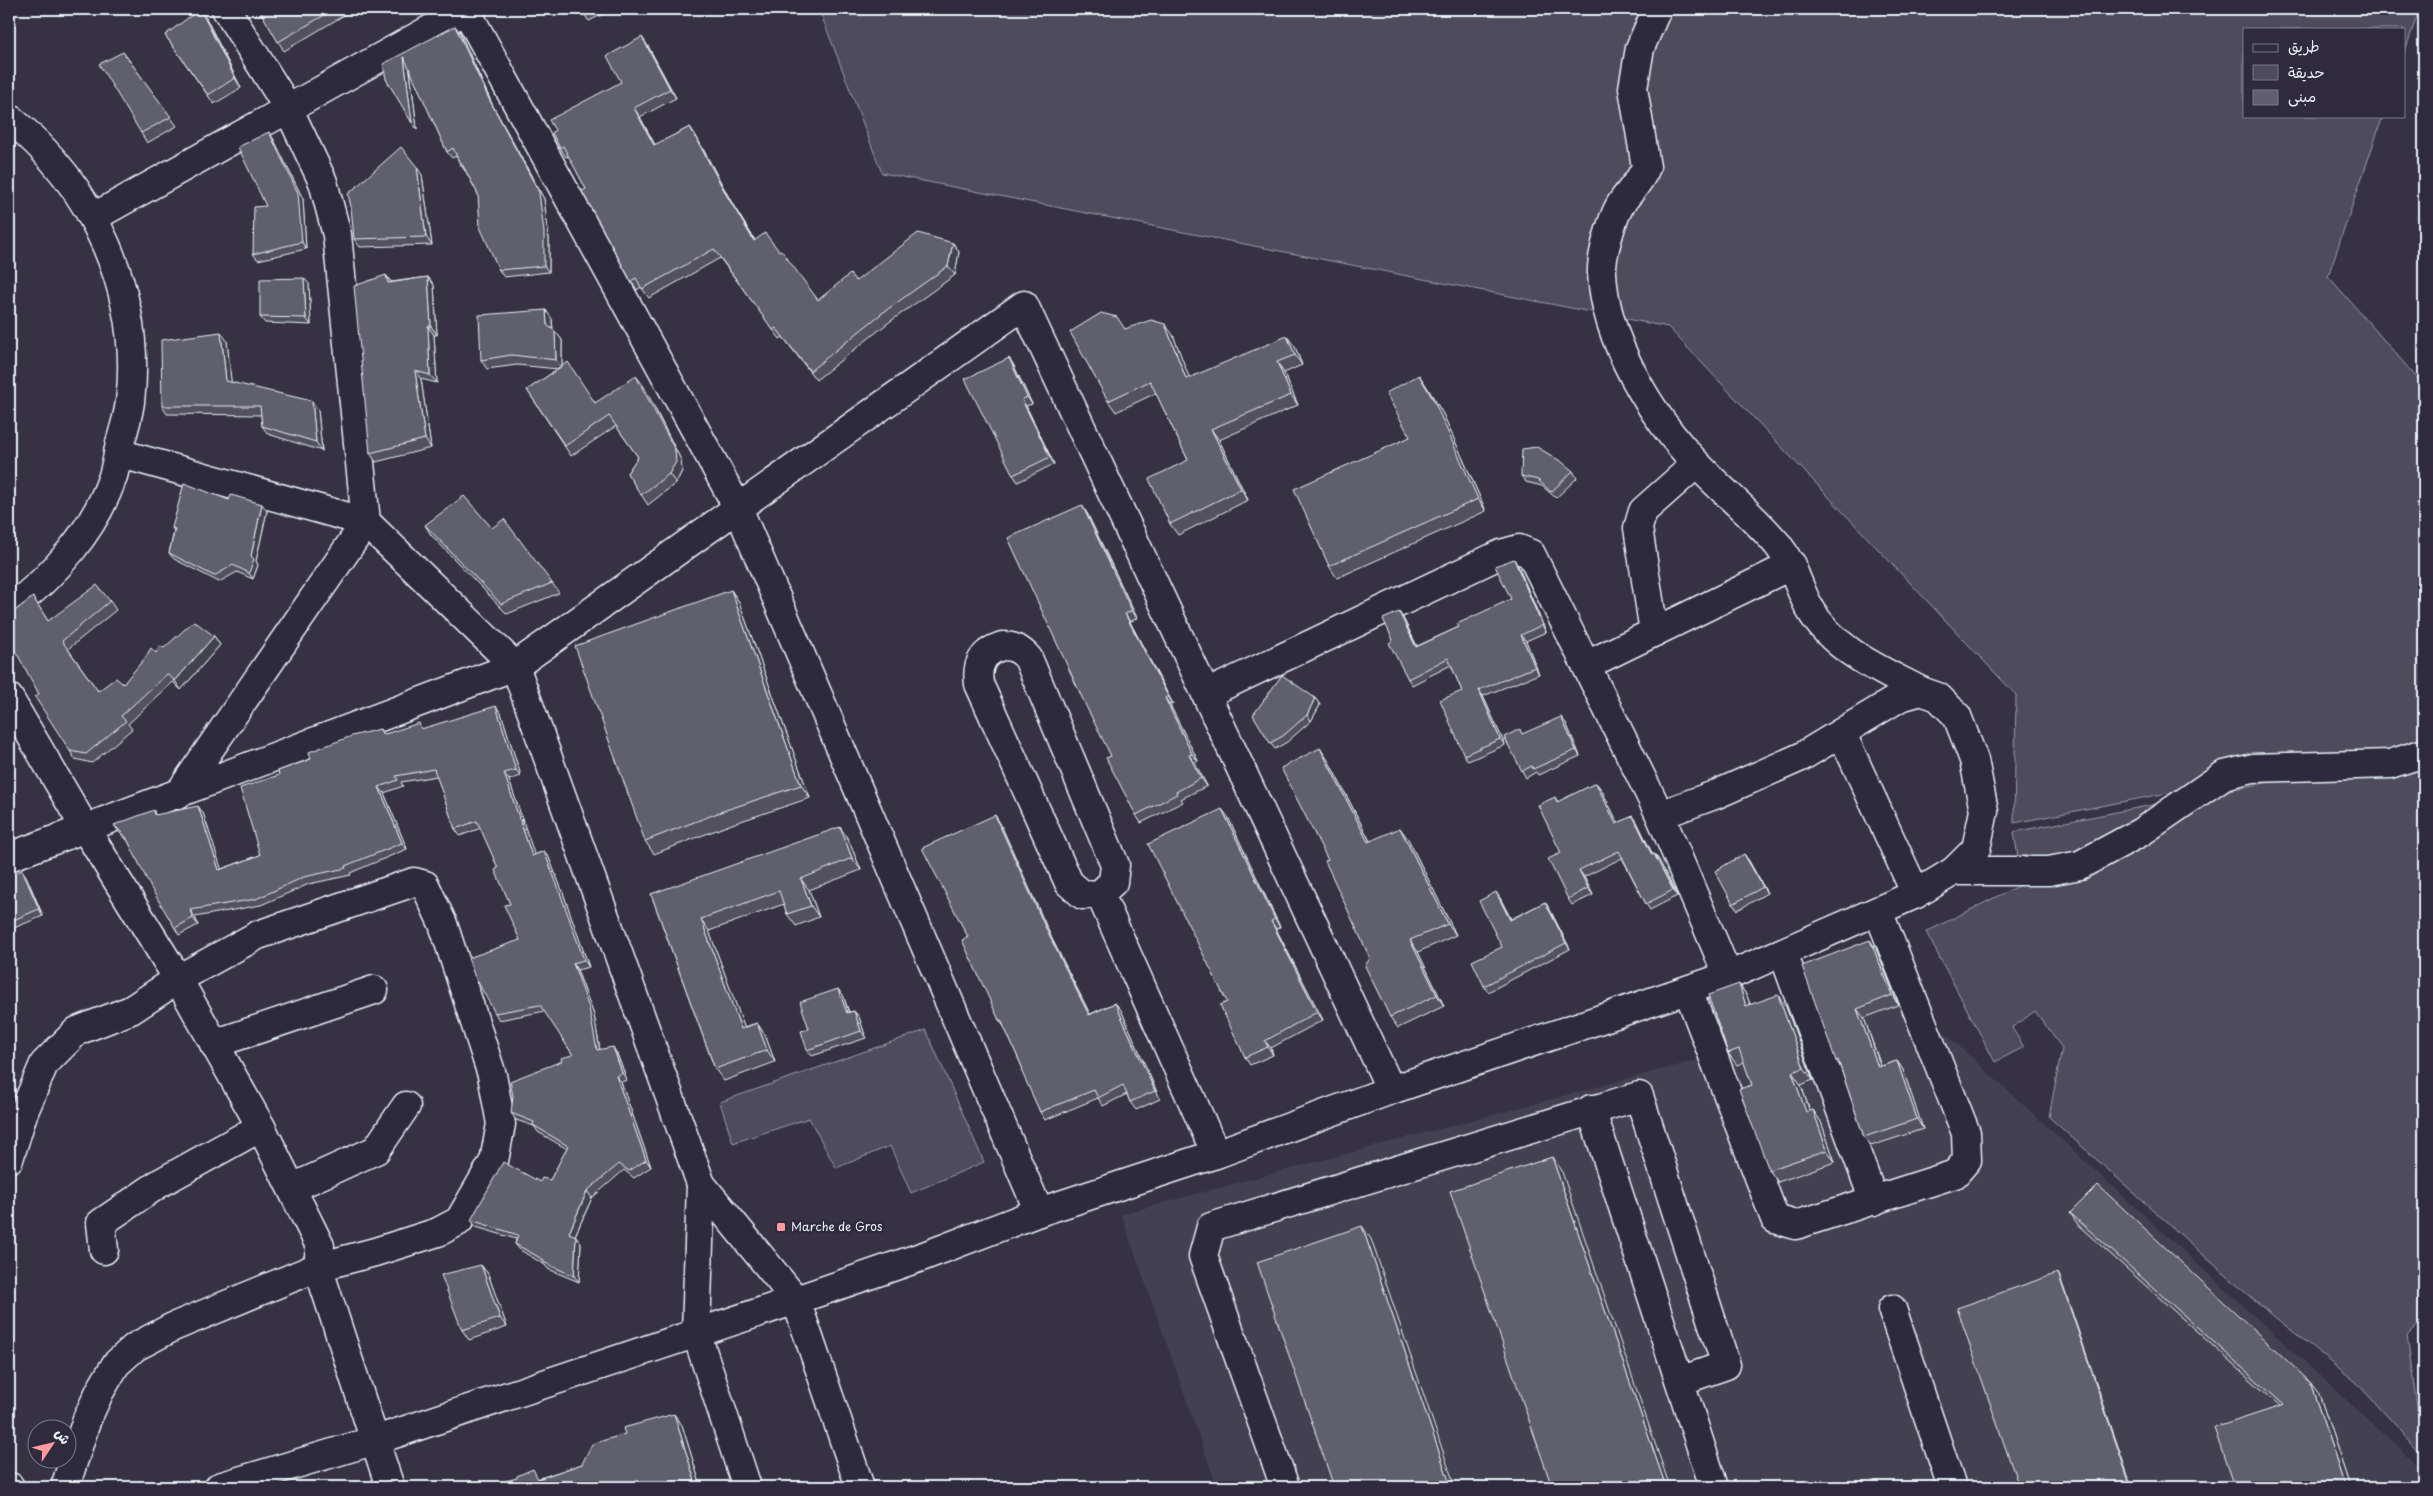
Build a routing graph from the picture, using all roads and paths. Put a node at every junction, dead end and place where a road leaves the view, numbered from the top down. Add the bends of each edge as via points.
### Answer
1 (226, 9) edge
2 (467, 9) edge
3 (1657, 9) edge
4 (288, 108) junction
5 (9, 118) edge
6 (94, 217) junction
7 (118, 453) junction
8 (1696, 464) junction
9 (738, 508) junction
10 (366, 522) junction
11 (1792, 565) junction
12 (9, 609) edge
13 (1654, 632) junction
14 (1587, 665) junction
15 (515, 666) junction
16 (1920, 691) junction
17 (1206, 694) junction
18 (9, 698) edge
19 (1842, 734) junction
20 (2424, 753) edge
21 (178, 795) junction
22 (1660, 815) junction
23 (85, 828) junction
24 (9, 857) edge
25 (1954, 871) junction
26 (1100, 894) junction
27 (1916, 894) junction
28 (1878, 911) junction
29 (1783, 953) junction
30 (1728, 976) junction
31 (178, 979) junction
32 (374, 990) dead end
33 (1688, 990) junction
34 (214, 1044) junction
35 (1391, 1090) junction
36 (406, 1106) dead end
37 (1591, 1109) junction
38 (261, 1127) junction
39 (1216, 1154) junction
40 (9, 1159) edge
41 (700, 1184) junction
42 (292, 1188) junction
43 (1874, 1202) junction
44 (1039, 1212) junction
45 (104, 1250) dead end
46 (318, 1267) junction
47 (796, 1300) junction
48 (1892, 1309) dead end
49 (696, 1332) junction
50 (1680, 1381) junction
51 (376, 1440) junction
52 (65, 1487) edge
53 (219, 1487) edge
54 (390, 1487) edge
55 (747, 1487) edge
56 (860, 1487) edge
57 (1285, 1487) edge
58 (1714, 1487) edge
59 (1952, 1487) edge

1 - 4 street
2 - 4 street
2 - 9 street
3 - 8 street via 1640,48 1633,88 1646,167 1642,178 1619,208 1606,245 1602,272 1620,352 1669,433
4 - 6 street
4 - 10 street via 324,182 337,235
5 - 6 street via 31,136 65,173
6 - 7 street via 113,262 126,311 132,361 130,403
7 - 10 street
7 - 12 street via 113,476 100,507 73,546 48,576
8 - 11 street via 1777,544
8 - 13 street via 1643,511 1638,528
9 - 15 street
9 - 17 street via 1024,305
9 - 44 street
10 - 15 street
10 - 21 street
11 - 13 street
11 - 16 street via 1810,609 1823,626 1853,655
13 - 14 street
14 - 17 street via 1531,554 1519,549 1501,554
14 - 22 street
15 - 21 street
15 - 41 street
16 - 19 street via 1900,697
16 - 25 street via 1938,697 1957,716 1974,760 1984,811 1976,849
17 - 35 street
18 - 23 street
19 - 22 street via 1801,757
19 - 27 street
20 - 25 street via 2390,764 2253,768 2224,775 2141,832 2080,865 2049,871
21 - 23 street
22 - 30 street
23 - 24 street
23 - 31 street
25 - 27 street
26 - 26 street via 1113,882 1115,865 1032,667 1028,658 1016,648 1002,646 992,649 979,664 979,684 1069,883 1082,894
26 - 39 street
27 - 28 street
28 - 29 street
28 - 43 street via 1966,1133 1967,1160 1955,1174
29 - 30 street
29 - 43 street
30 - 33 street
31 - 34 street
31 - 40 street via 131,1010 77,1031 44,1064 22,1114
31 - 46 street via 258,935 414,882 425,885 432,898 492,1075 501,1124 494,1161 460,1221 438,1232
32 - 34 street
33 - 35 street
33 - 43 street via 1776,1219 1796,1226
34 - 38 street
35 - 39 street
36 - 42 street via 376,1150
37 - 50 street
37 - 50 street via 1639,1096 1726,1365
37 - 57 street via 1211,1227 1203,1256
38 - 42 street
38 - 45 street via 160,1183 101,1223
39 - 44 street
41 - 47 street
41 - 49 street
42 - 46 street via 320,1246
44 - 47 street
46 - 51 street
46 - 52 street via 173,1327 135,1347 116,1364 100,1391 87,1419
47 - 49 street
47 - 56 street
48 - 59 street
49 - 51 street
49 - 55 street
50 - 58 street
51 - 53 street
51 - 54 street

